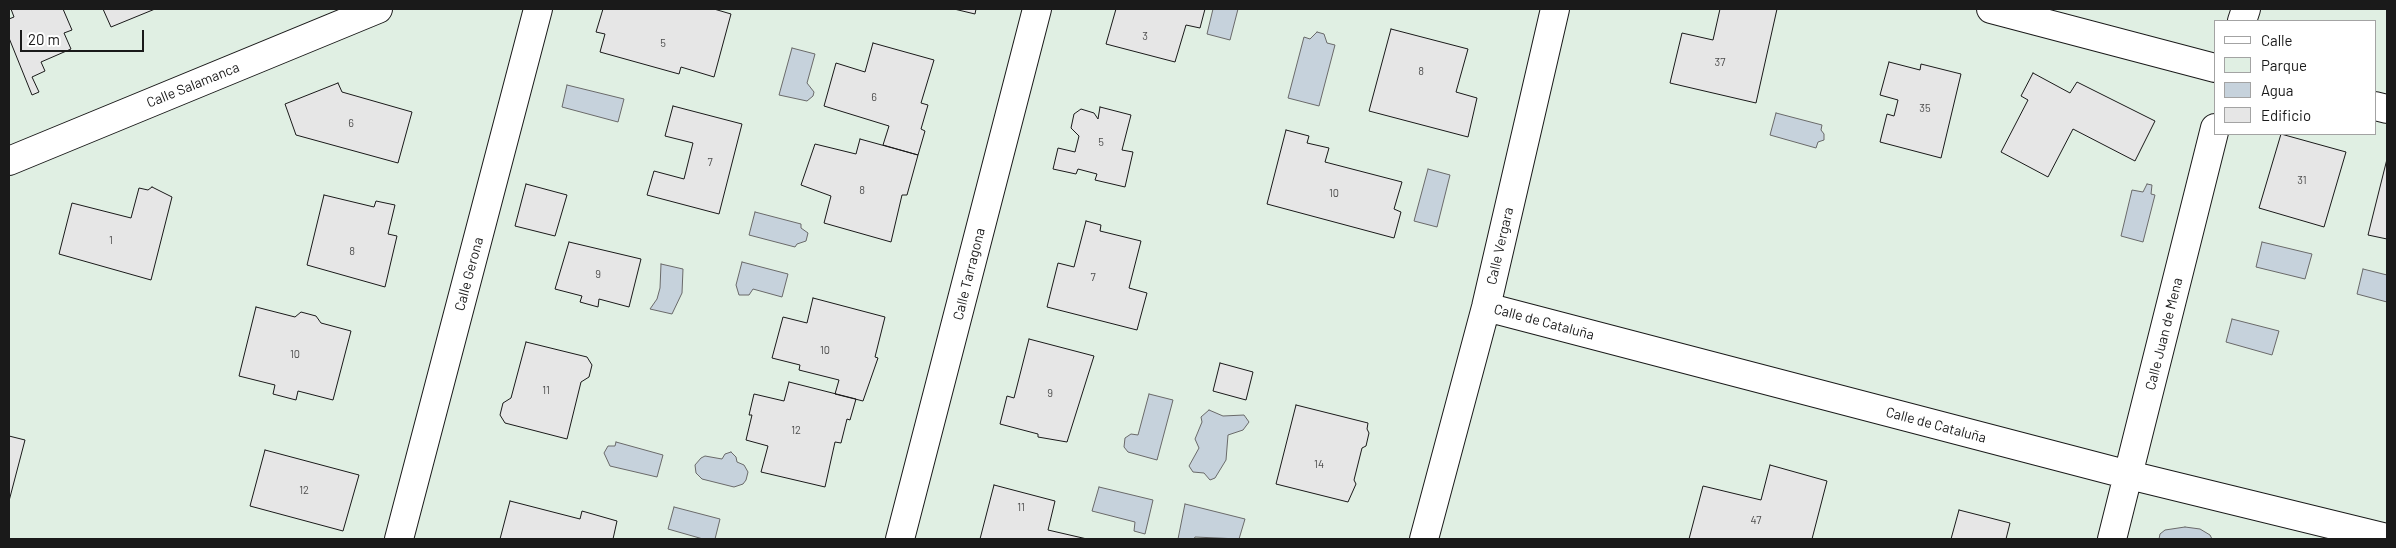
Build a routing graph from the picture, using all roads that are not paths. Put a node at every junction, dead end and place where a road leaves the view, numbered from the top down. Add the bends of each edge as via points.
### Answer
1 (378, 9) edge
2 (538, 9) edge
3 (1038, 9) edge
4 (1555, 9) edge
5 (1992, 9) edge
6 (2214, 68) edge
7 (2214, 132) edge
8 (9, 161) edge
9 (1486, 307) junction
10 (2129, 475) junction
11 (2387, 538) edge
12 (399, 539) edge
13 (900, 539) edge
14 (1424, 539) edge
15 (2112, 539) edge

1 - 8 street, Calle Salamanca
2 - 12 street, Calle Gerona
3 - 13 street, Calle Tarragona
4 - 9 street, Calle Vergara
5 - 6 street
7 - 10 street, Calle Juan de Mena
9 - 10 street, Calle de Cataluña
9 - 14 street, Calle Vergara
10 - 11 street, Calle de Cataluña
10 - 15 street, Calle Juan de Mena

